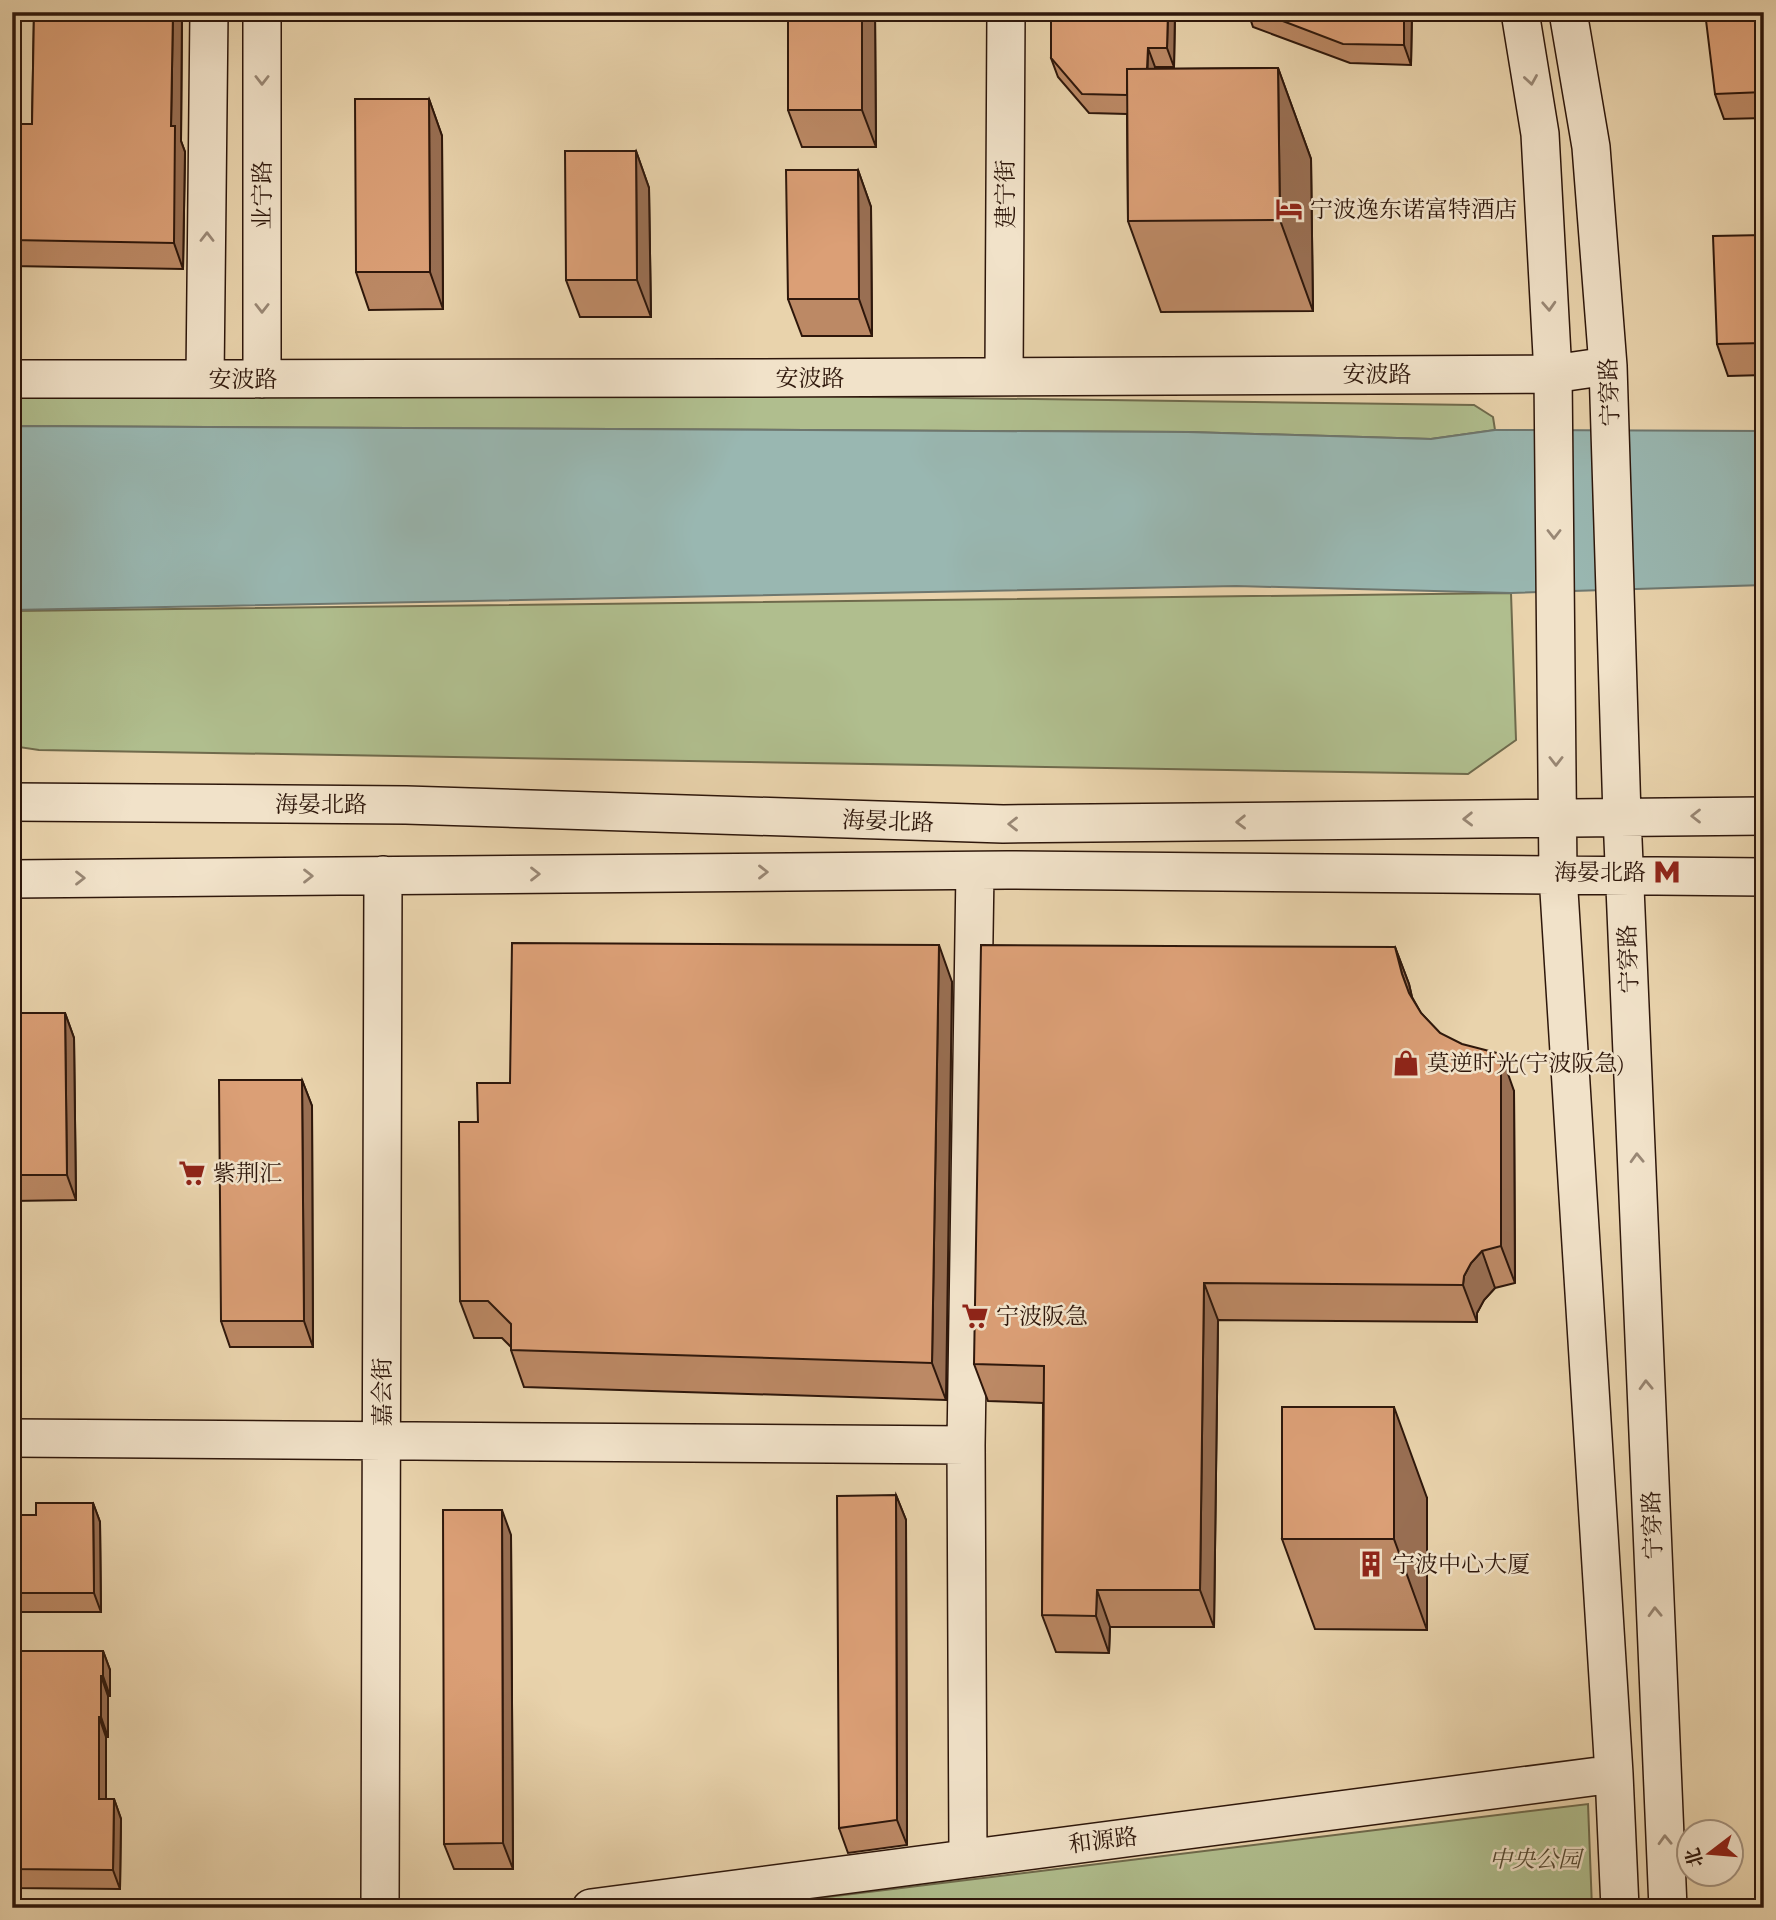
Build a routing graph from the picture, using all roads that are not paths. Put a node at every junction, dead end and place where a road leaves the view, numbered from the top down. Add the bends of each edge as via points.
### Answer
1 (209, 12) edge
2 (262, 12) edge
3 (1006, 12) edge
4 (1520, 12) edge
5 (1567, 12) edge
6 (1608, 366) junction
7 (1553, 373) junction
8 (1004, 376) junction
9 (12, 379) edge
10 (205, 379) junction
11 (262, 379) junction
12 (12, 802) edge
13 (1622, 816) junction
14 (1764, 816) edge
15 (1557, 818) junction
16 (975, 871) junction
17 (1558, 875) junction
18 (1625, 875) junction
19 (383, 876) junction
20 (1764, 877) edge
21 (12, 879) edge
22 (12, 1438) edge
23 (381, 1441) junction
24 (966, 1445) junction
25 (1614, 1774) junction
26 (968, 1858) junction
27 (380, 1908) edge
28 (591, 1908) edge
29 (1620, 1908) edge
30 (1668, 1908) edge

10 -> 1 main road
2 -> 11 main road, 业宁路
3 - 8 main road, 建宁街
4 -> 7 main road via 1540,134
5 - 6 main road, 宁穿路 via 1591,147
6 - 7 main road, 安波路
6 - 13 main road, 宁穿路
7 - 8 main road, 安波路
7 -> 15 main road
8 - 11 main road, 安波路
9 - 10 main road, 安波路
10 - 11 main road, 安波路
15 -> 12 main road, 海晏北路 via 1003,824 406,805
14 -> 13 main road, 海晏北路
13 - 15 main road, 海晏北路
13 - 18 main road, 宁穿路
15 - 17 main road
16 - 17 main road
19 -> 16 main road
16 - 24 main road
17 - 18 main road
17 - 25 main road
18 - 20 main road
30 -> 18 main road, 宁穿路
21 -> 19 main road
19 - 23 main road, 嘉会街
22 - 23 main road
23 - 24 main road
23 - 27 main road, 嘉会街
24 - 26 main road
25 - 26 main road, 和源路
25 - 29 main road
26 - 28 main road, 和源路

